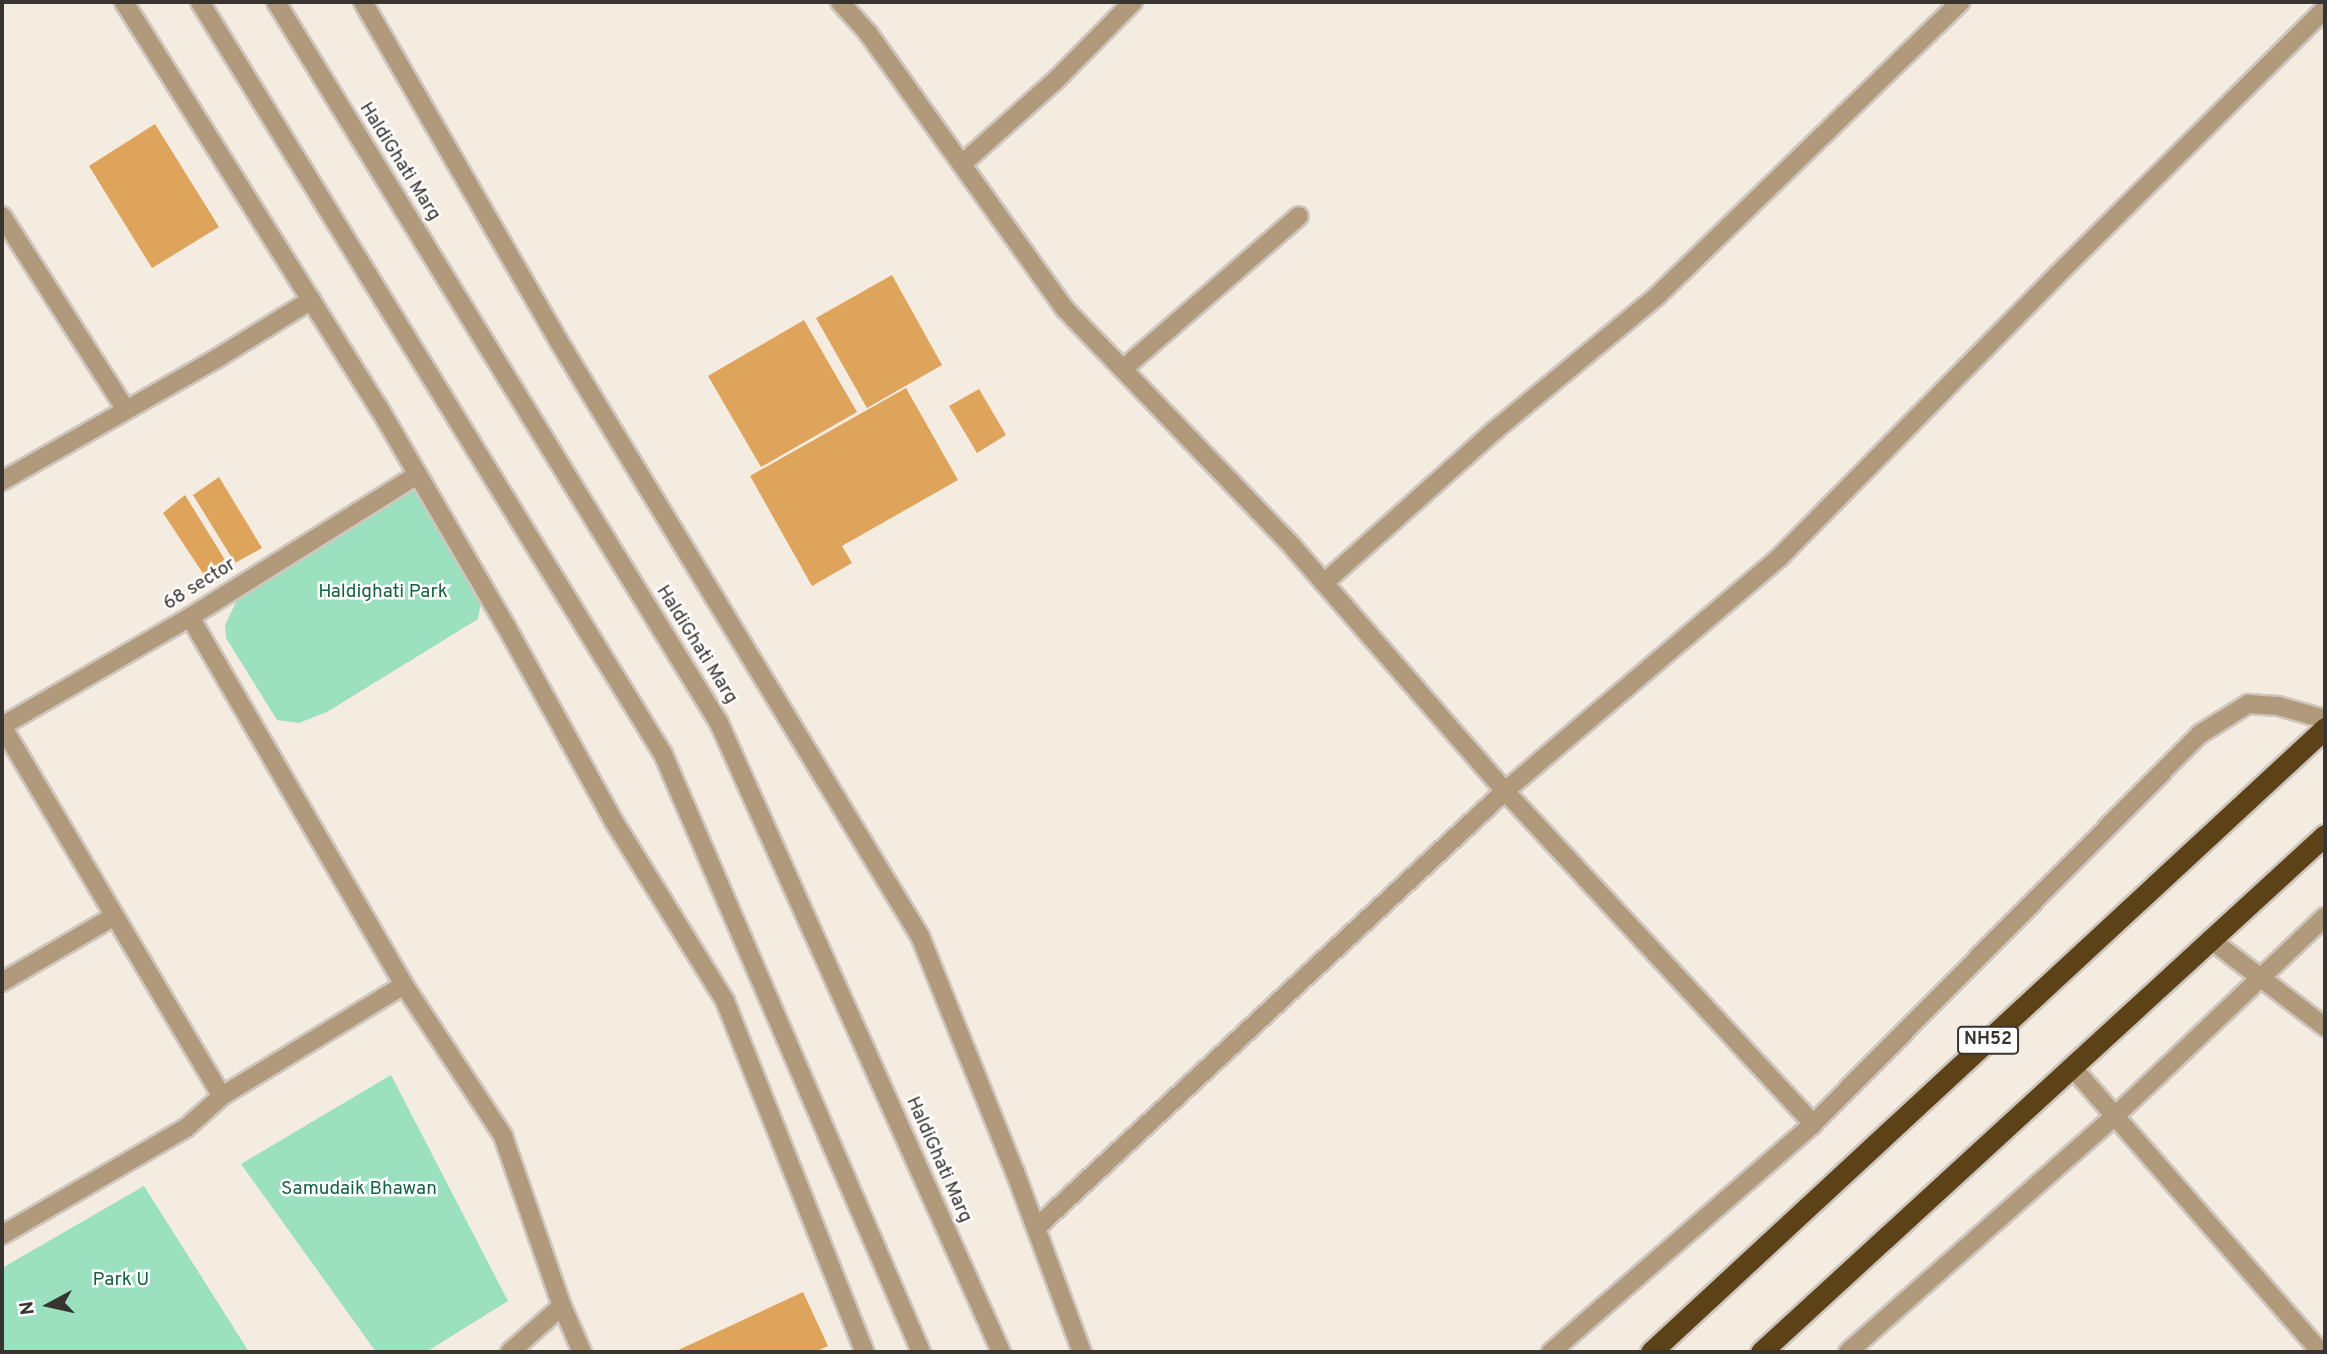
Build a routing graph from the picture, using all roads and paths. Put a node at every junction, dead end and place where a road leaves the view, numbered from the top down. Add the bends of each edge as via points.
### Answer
1 (124, 2) edge
2 (200, 2) edge
3 (276, 2) edge
4 (363, 2) edge
5 (841, 2) edge
6 (1133, 2) edge
7 (1960, 2) edge
8 (2325, 9) edge
9 (962, 164) junction
10 (2, 216) edge
11 (1300, 216) dead end
12 (311, 300) junction
13 (1123, 369) junction
14 (126, 410) junction
15 (417, 475) junction
16 (2, 481) edge
17 (1324, 583) junction
18 (190, 617) junction
19 (2325, 719) edge
20 (2, 726) edge
21 (2325, 728) edge
22 (1505, 791) junction
23 (2325, 835) edge
24 (113, 917) junction
25 (2325, 917) edge
26 (2210, 939) junction
27 (2258, 978) junction
28 (2, 982) edge
29 (404, 985) junction
30 (2325, 1027) edge
31 (2073, 1068) junction
32 (222, 1096) junction
33 (2115, 1116) junction
34 (1813, 1124) junction
35 (1036, 1228) junction
36 (2, 1236) edge
37 (562, 1306) junction
38 (510, 1352) edge
39 (582, 1352) edge
40 (865, 1352) edge
41 (921, 1352) edge
42 (1001, 1352) edge
43 (1082, 1352) edge
44 (1551, 1352) edge
45 (1651, 1352) edge
46 (1762, 1352) edge
47 (1848, 1352) edge
48 (2321, 1352) edge

1 - 12 street
2 - 41 street via 663,754
3 - 42 street, HaldiGhati Marg via 719,723
4 - 35 street via 558,340 920,936
5 - 9 street
6 - 9 street via 1056,80
7 - 17 street via 1656,297 1494,431
8 - 22 street via 1780,557
9 - 13 street via 1066,309
10 - 14 street
11 - 13 street
12 - 14 street
12 - 15 street
13 - 17 street
14 - 16 street
15 - 18 street, 68 sector
15 - 40 street via 616,825 725,1001
17 - 22 street
18 - 20 street, 68 sector
18 - 29 street
19 - 34 street via 2278,706 2248,704 2200,734
20 - 24 street
21 - 45 highway, NH52
22 - 34 street
22 - 35 street
23 - 26 highway
24 - 28 street
24 - 32 street
25 - 27 street
26 - 27 street
26 - 31 highway
27 - 30 street
27 - 33 street
29 - 32 street
29 - 37 street via 503,1136
31 - 33 street
31 - 46 highway
32 - 36 street via 187,1128
33 - 47 street
33 - 48 street
34 - 44 street
35 - 43 street
37 - 38 street
37 - 39 street

